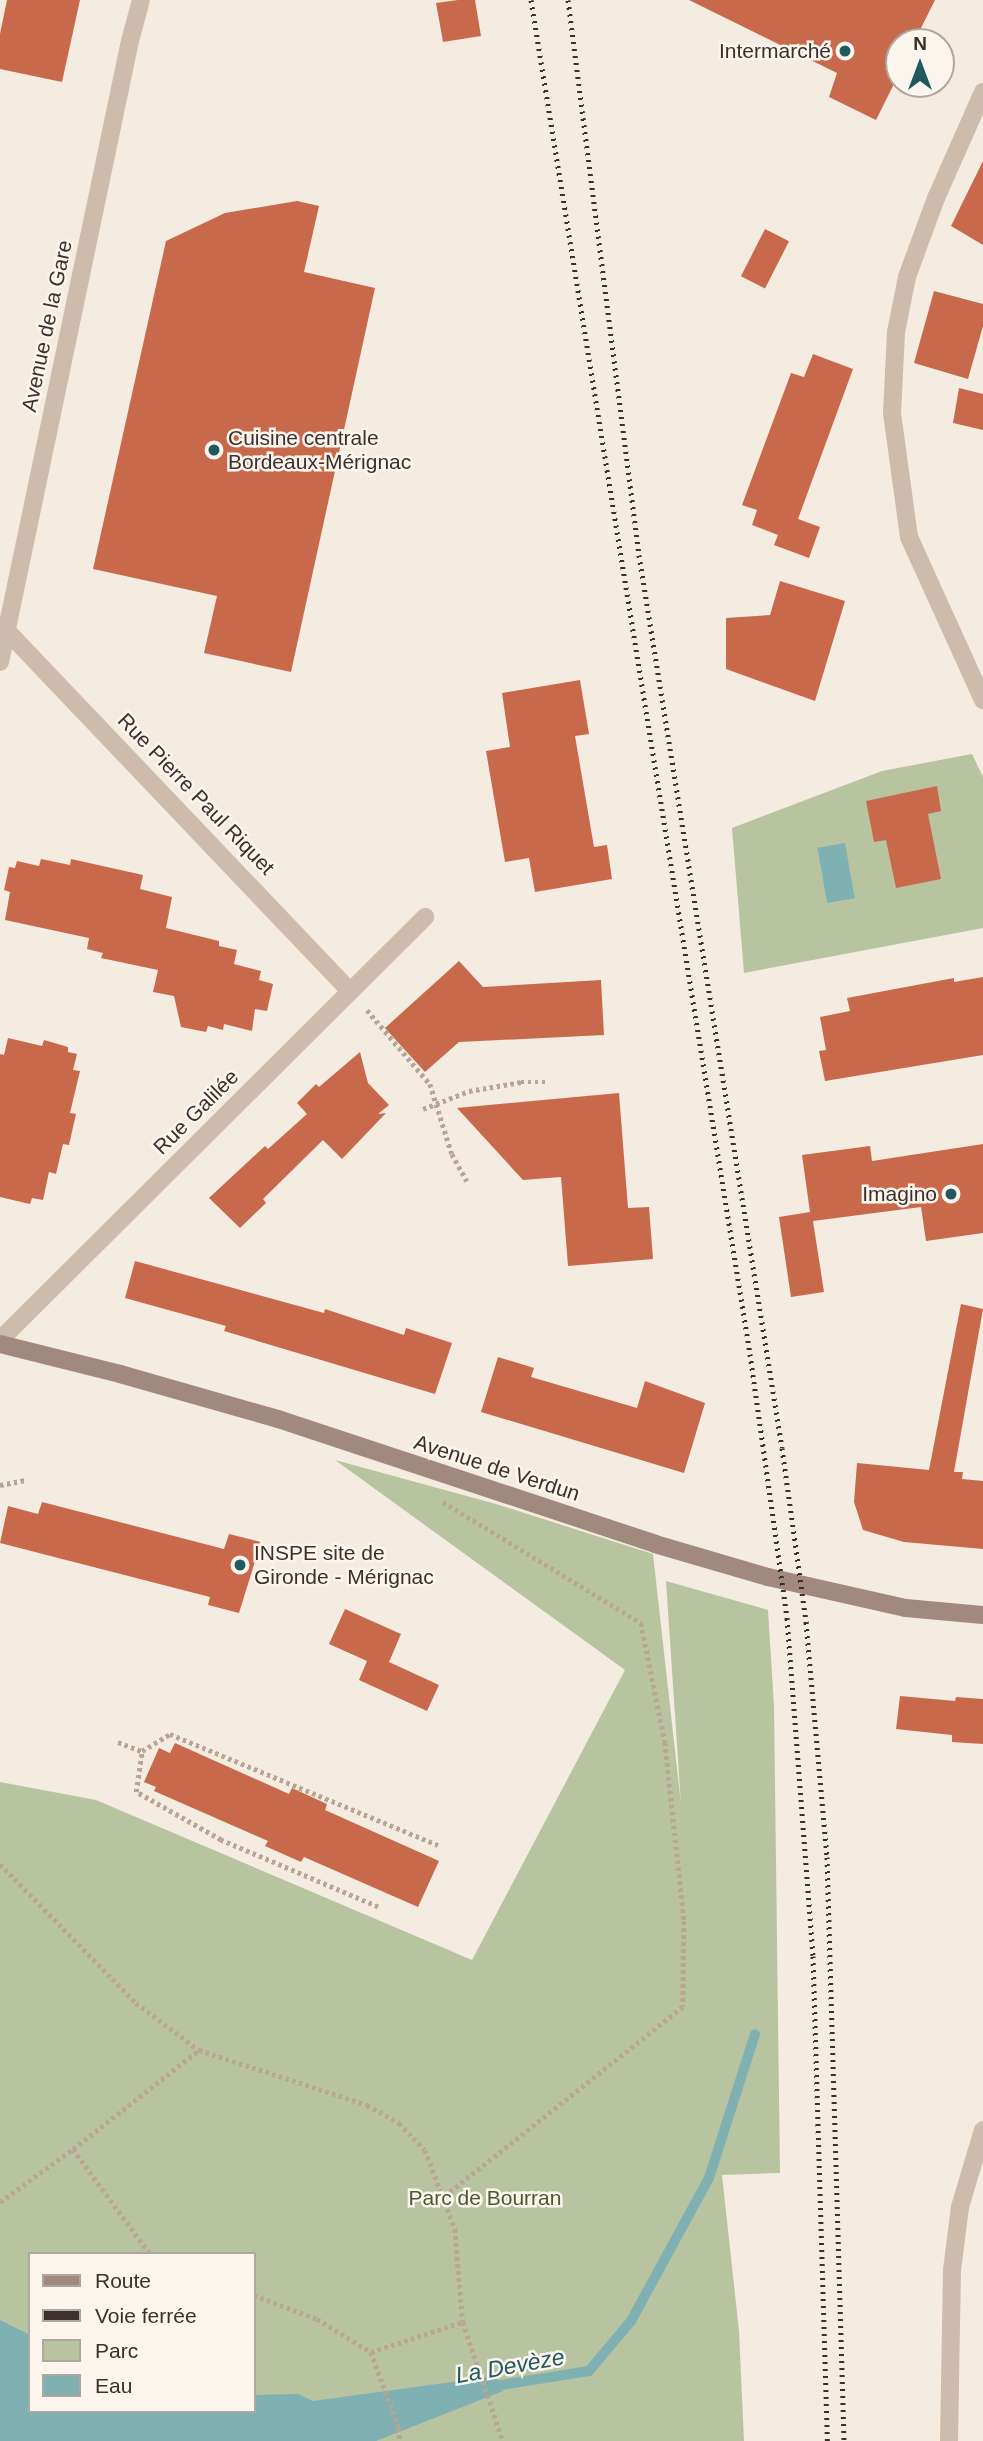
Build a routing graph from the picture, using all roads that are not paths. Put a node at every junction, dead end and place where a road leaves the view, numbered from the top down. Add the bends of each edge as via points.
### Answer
1 (141, 0) edge
2 (983, 93) edge
3 (7, 631) junction
4 (0, 662) edge
5 (983, 700) edge
6 (425, 917) dead end
7 (350, 991) junction
8 (0, 1342) edge
9 (983, 1615) edge
10 (983, 2130) edge
11 (950, 2441) edge

1 - 3 street, Avenue de la Gare
2 - 5 street via 907,277 896,332 892,413 909,537
3 - 4 street, Avenue de la Gare
3 - 7 street, Rue Pierre Paul Riquet
6 - 7 street, Rue Galilée
7 - 8 street, Rue Galilée
8 - 9 main road, Avenue de Verdun via 278,1419 768,1577 906,1608
10 - 11 street via 960,2207 952,2270

